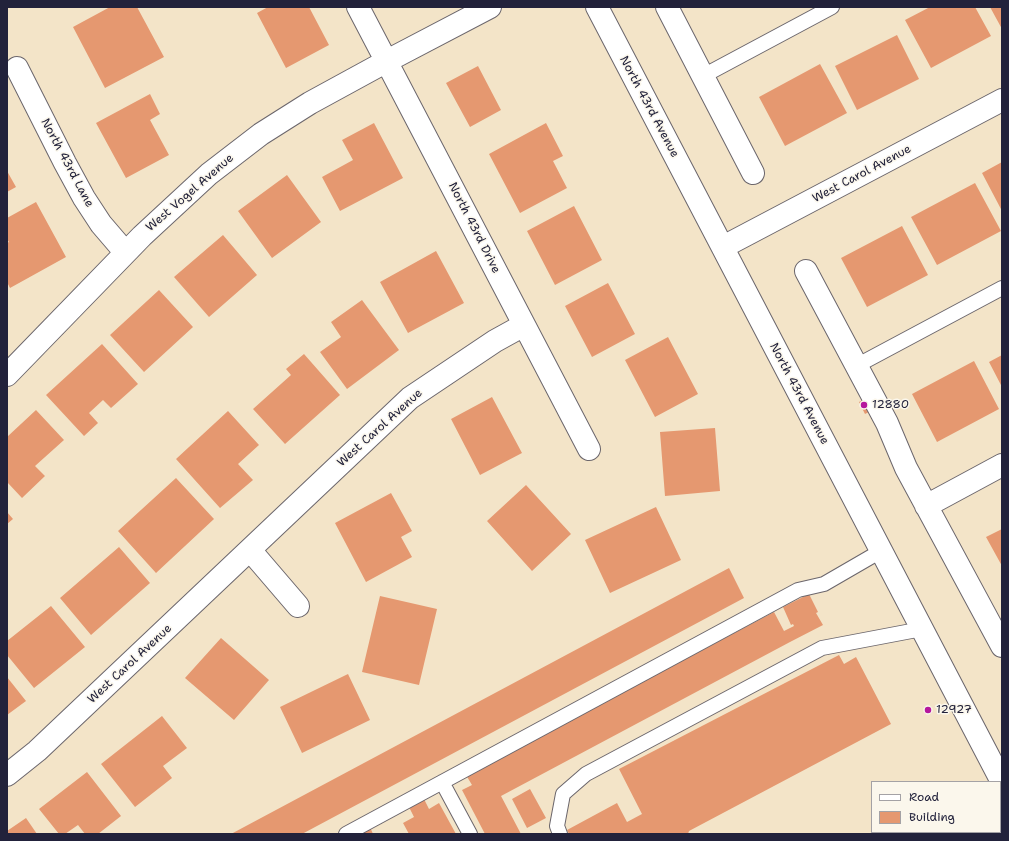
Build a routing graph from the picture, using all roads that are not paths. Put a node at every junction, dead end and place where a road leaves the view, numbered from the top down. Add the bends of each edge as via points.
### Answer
1 (358, 7) edge
2 (490, 7) edge
3 (597, 7) edge
4 (667, 7) edge
5 (832, 7) edge
6 (387, 61) junction
7 (18, 68) dead end
8 (703, 76) junction
9 (1002, 100) edge
10 (753, 173) dead end
11 (722, 247) junction
12 (125, 252) junction
13 (806, 271) dead end
14 (1002, 288) edge
15 (524, 325) junction
16 (856, 366) junction
17 (7, 375) edge
18 (589, 449) dead end
19 (1002, 465) edge
20 (926, 506) junction
21 (250, 550) junction
22 (881, 551) junction
23 (298, 606) dead end
24 (922, 629) junction
25 (1000, 639) edge
26 (7, 775) edge
27 (442, 782) junction
28 (1002, 782) edge
29 (346, 834) edge
30 (470, 834) edge
31 (560, 834) edge

1 - 6 street, North 43rd Drive
2 - 6 street, West Vogel Avenue
3 - 11 street, North 43rd Avenue
4 - 8 street
5 - 8 lane
6 - 12 street, West Vogel Avenue via 261,134 209,174
6 - 15 street, North 43rd Drive
7 - 12 street, North 43rd Lane via 84,198 100,224
8 - 10 street
9 - 11 street, West Carol Avenue
11 - 22 street, North 43rd Avenue
12 - 17 street, West Vogel Avenue
13 - 16 street
14 - 16 lane
15 - 18 street, North 43rd Drive
15 - 21 street, West Carol Avenue via 494,341 410,398
16 - 20 street via 887,423
19 - 20 street
20 - 25 street
21 - 23 street
21 - 26 street, West Carol Avenue via 37,751
22 - 24 street, North 43rd Avenue
22 - 27 lane via 824,584 798,590
24 - 28 street, North 43rd Avenue
24 - 31 lane via 822,648 586,774 563,794 557,826
27 - 29 lane
27 - 30 lane

